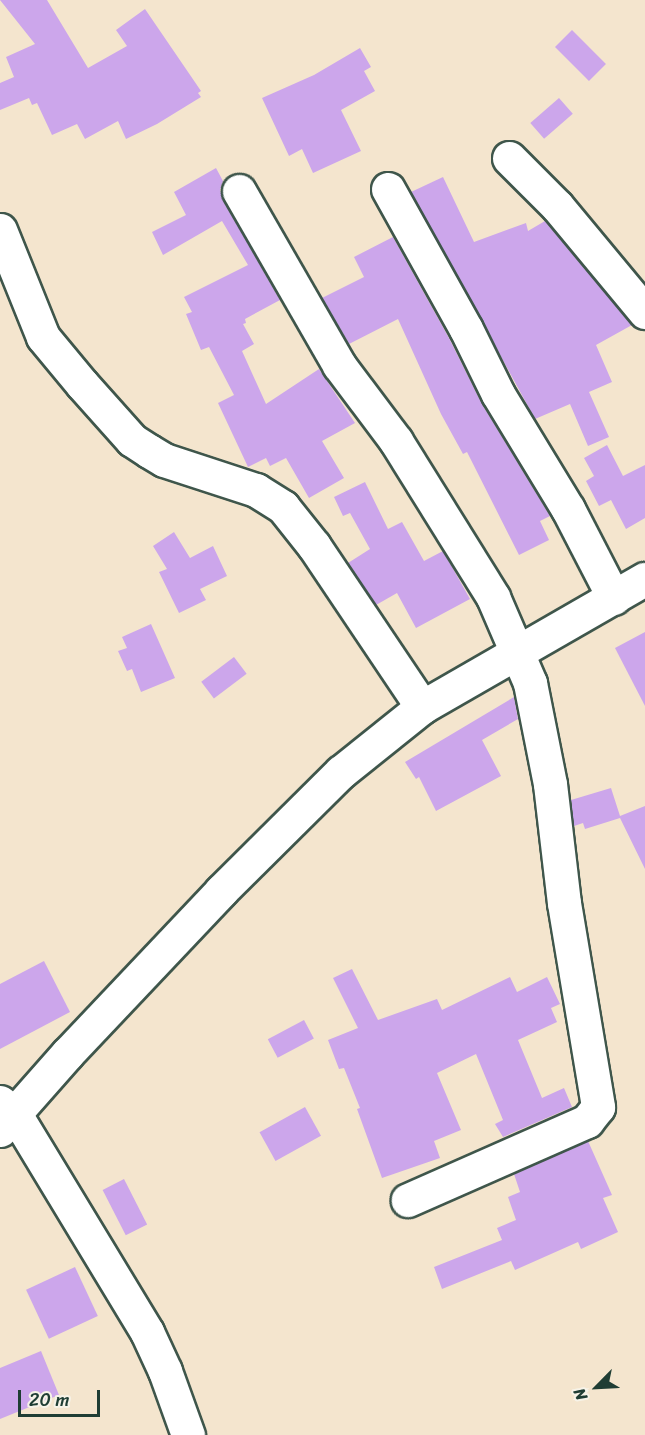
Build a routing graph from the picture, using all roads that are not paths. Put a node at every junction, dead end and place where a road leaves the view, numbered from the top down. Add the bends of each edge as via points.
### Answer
1 (509, 158) dead end
2 (388, 189) dead end
3 (239, 191) dead end
4 (0, 230) edge
5 (645, 312) edge
6 (645, 579) edge
7 (614, 597) junction
8 (517, 653) junction
9 (423, 707) junction
10 (5, 1116) edge
11 (408, 1200) dead end
12 (188, 1435) edge

1 - 5 street via 557,206
2 - 7 street via 498,394 568,509
3 - 8 street via 339,365 396,441 493,597
4 - 9 street via 44,337 82,384 132,440 156,456 256,490 282,507 320,555
6 - 7 street
7 - 8 street
8 - 9 street
8 - 11 street via 530,683 542,738 564,903 598,1107 587,1121
9 - 10 street via 341,772
10 - 12 street via 147,1332

